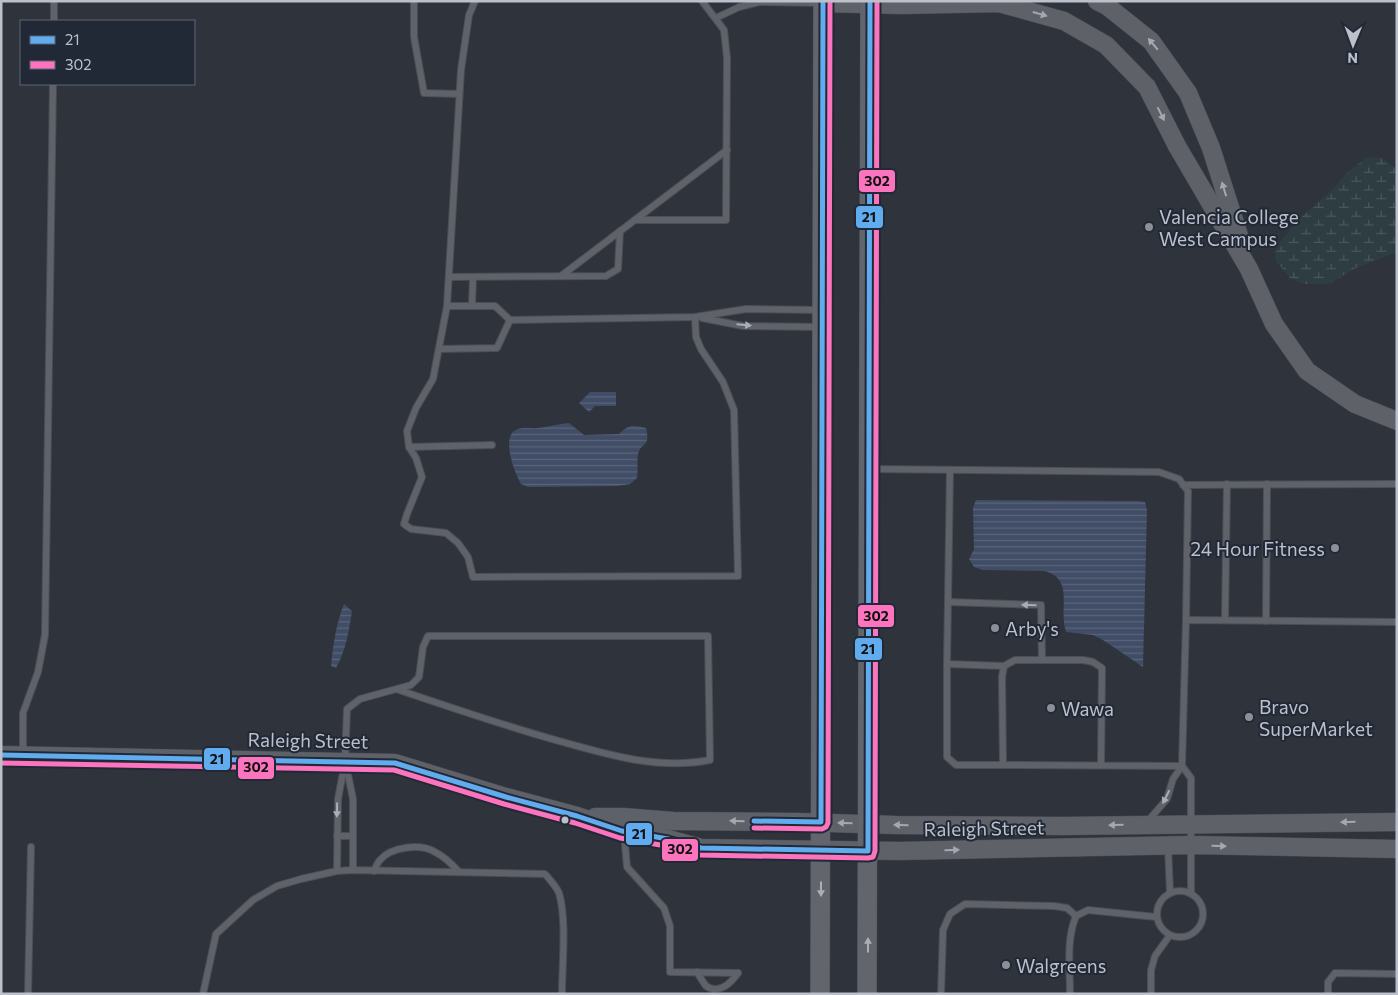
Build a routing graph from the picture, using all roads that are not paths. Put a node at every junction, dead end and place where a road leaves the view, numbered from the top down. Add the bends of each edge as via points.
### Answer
1 (54, 1) edge
2 (414, 1) edge
3 (476, 1) edge
4 (703, 1) edge
5 (1097, 1) edge
6 (823, 2) edge
7 (870, 3) edge
8 (716, 18) junction
9 (54, 20) edge
10 (53, 85) edge
11 (459, 94) junction
12 (727, 150) junction
13 (635, 220) junction
14 (620, 231) junction
15 (1249, 268) junction
16 (473, 276) junction
17 (561, 276) junction
18 (449, 277) junction
19 (447, 306) junction
20 (472, 306) junction
21 (696, 317) junction
22 (822, 318) junction
23 (510, 320) junction
24 (439, 349) junction
25 (1397, 421) edge
26 (492, 446) dead end
27 (409, 447) junction
28 (869, 469) junction
29 (950, 470) junction
30 (1183, 484) junction
31 (1227, 484) junction
32 (1267, 484) junction
33 (1397, 484) edge
34 (948, 602) junction
35 (1186, 620) junction
36 (1224, 620) junction
37 (1266, 621) junction
38 (1397, 622) edge
39 (1042, 660) junction
40 (947, 664) junction
41 (1004, 666) junction
42 (399, 690) junction
43 (1, 755) edge
44 (23, 755) junction
45 (345, 762) junction
46 (1002, 765) junction
47 (1101, 765) junction
48 (1182, 766) junction
49 (577, 816) junction
50 (821, 822) junction
51 (1397, 822) edge
52 (868, 824) junction
53 (1191, 824) junction
54 (1144, 825) junction
55 (623, 831) junction
56 (337, 836) junction
57 (353, 836) junction
58 (1192, 845) junction
59 (1168, 846) junction
60 (31, 847) dead end
61 (1397, 849) edge
62 (821, 850) junction
63 (868, 851) junction
64 (353, 870) junction
65 (337, 871) junction
66 (374, 871) junction
67 (459, 872) junction
68 (1170, 892) junction
69 (1192, 893) junction
70 (1076, 916) junction
71 (1156, 917) junction
72 (1170, 935) junction
73 (697, 972) junction
74 (1397, 974) edge
75 (28, 994) edge
76 (204, 994) edge
77 (562, 994) edge
78 (820, 994) edge
79 (868, 994) edge
80 (941, 994) edge
81 (1070, 994) edge
82 (1150, 994) edge
83 (1328, 994) edge

1 - 9 lane
2 - 11 lane via 414,36 424,93
3 - 11 lane via 469,16
4 - 8 lane
15 -> 5 street via 1212,148 1188,93 1152,41
6 - 7 street
6 - 8 lane via 759,2
6 - 22 main road
7 -> 15 street via 999,2 1064,21 1106,46 1147,87 1177,146
7 - 28 main road
8 - 12 lane via 724,30 728,58
10 - 44 lane via 45,635 38,672 23,714
11 - 18 lane
12 - 13 lane
12 - 13 lane via 726,220
13 - 14 lane
14 - 17 lane
14 - 17 lane via 618,269 606,276
15 - 25 street via 1274,324 1307,370 1355,404
16 - 17 lane
16 - 18 lane
16 - 20 lane
18 - 19 lane
19 - 20 lane
19 - 24 lane
20 - 23 lane via 495,306
21 - 22 lane via 746,309
21 -> 22 lane via 743,326
21 - 23 lane
21 - 27 lane via 696,337 723,382 734,410 738,576 473,576 468,557 446,533 411,529 404,524 422,477
22 - 50 main road
23 - 24 lane via 496,348
24 - 27 lane via 433,379 407,431
26 - 27 lane
28 - 29 lane
28 - 52 main road
29 - 30 lane via 1159,472
29 - 34 lane
30 - 31 lane
30 - 35 lane via 1188,491
31 - 32 lane
31 - 36 lane
32 - 33 lane
32 - 37 lane
39 -> 34 lane via 1041,605
34 - 40 lane
35 - 36 lane
35 - 48 lane
36 - 37 lane
37 - 38 lane
39 - 41 lane via 1015,660
39 - 47 lane via 1082,660 1102,668
40 - 41 lane
40 - 46 lane via 946,757 956,765
41 - 46 lane
42 - 42 lane via 610,755 650,762 692,764 710,760 708,636 428,636 423,647 420,678
42 - 45 lane via 360,699 347,709
43 - 44 street, Raleigh Street
44 - 45 street, Raleigh Street
45 - 49 street, Raleigh Street via 394,763
45 -> 56 lane via 338,799
45 - 57 lane via 353,799
46 - 47 lane
47 - 48 lane
48 - 53 lane via 1191,778
48 -> 54 lane via 1173,779 1167,799
50 -> 49 street, Raleigh Street via 673,822
49 - 55 street, Raleigh Street
52 -> 50 street, Raleigh Street
50 - 62 main road
51 -> 53 street, Raleigh Street
54 -> 52 street, Raleigh Street
52 - 63 main road
53 - 54 street, Raleigh Street
53 - 58 lane
55 - 62 street, Raleigh Street via 701,848
55 - 73 lane via 627,867 664,908 670,926 670,972
56 - 57 lane
56 - 65 lane
57 - 64 lane
58 - 59 street, Raleigh Street
58 -> 61 street, Raleigh Street
58 - 69 lane
63 -> 59 street, Raleigh Street
59 - 68 lane
60 - 75 lane
62 - 63 street, Raleigh Street
62 -> 78 main road
79 -> 63 main road
64 - 65 lane
64 - 66 lane
65 - 76 lane via 277,886 253,900 216,934
66 - 67 lane
66 - 67 lane via 380,860 394,850 414,847 433,850
67 - 77 lane via 545,874 553,883 563,916
68 - 69 lane via 1184,890
68 - 71 lane via 1159,902
69 - 72 lane via 1198,898 1204,913 1199,928 1186,936
70 - 71 lane via 1088,910
70 - 80 lane via 1067,908 1054,906 965,904 950,914 943,930
70 - 81 lane via 1071,928
71 - 72 lane
72 - 82 lane via 1155,956
73 - 73 lane via 730,972 738,973 723,990 712,990
74 - 83 lane via 1335,974 1328,982

